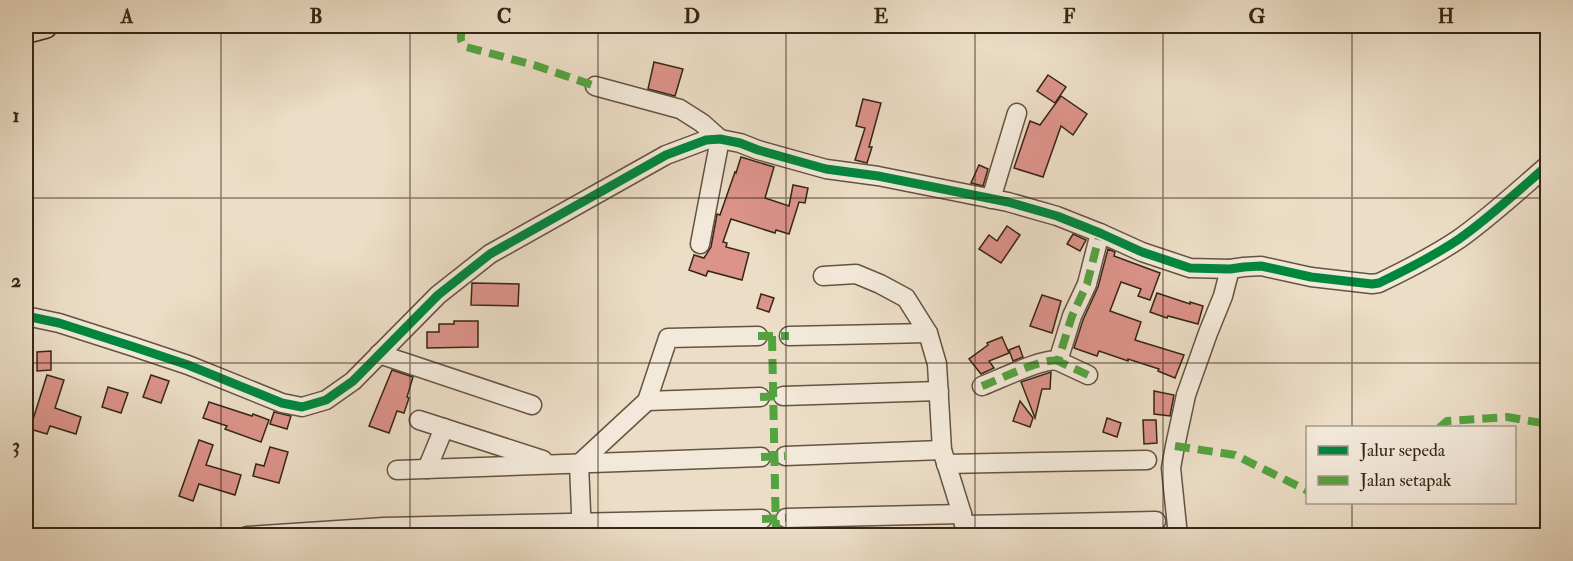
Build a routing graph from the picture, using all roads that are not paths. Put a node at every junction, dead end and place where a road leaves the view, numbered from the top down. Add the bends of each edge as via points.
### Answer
1 (595, 86) dead end
2 (1017, 113) dead end
3 (720, 139) junction
4 (1548, 165) edge
5 (991, 199) junction
6 (1100, 232) junction
7 (700, 244) dead end
8 (1230, 269) junction
9 (823, 276) dead end
10 (26, 316) edge
11 (928, 333) junction
12 (758, 336) dead end
13 (789, 336) dead end
14 (379, 354) junction
15 (1058, 361) junction
16 (1088, 375) dead end
17 (982, 386) dead end
18 (939, 391) junction
19 (783, 396) dead end
20 (760, 397) dead end
21 (647, 400) junction
22 (532, 405) dead end
23 (419, 420) dead end
24 (444, 428) junction
25 (785, 456) dead end
26 (761, 457) dead end
27 (944, 457) junction
28 (1147, 460) dead end
29 (556, 464) junction
30 (579, 464) junction
31 (427, 469) junction
32 (397, 470) dead end
33 (786, 518) dead end
34 (762, 519) dead end
35 (1156, 521) dead end
36 (964, 525) edge
37 (582, 529) edge
38 (247, 536) edge
39 (1178, 536) edge

1 - 3 street via 681,109
2 - 5 street
3 - 5 street via 826,169
3 - 7 street
3 - 14 street via 666,154 490,254 438,295
4 - 8 street via 1459,238 1379,283 1311,277 1261,266
5 - 6 street
6 - 8 street via 1190,268
6 - 15 street via 1087,284
8 - 39 street via 1186,395 1175,446 1171,468
9 - 11 street via 856,274 906,298
10 - 14 street via 134,347 302,407 326,400 353,381
11 - 13 street
11 - 18 street via 937,364
12 - 21 street via 668,338
14 - 22 street
15 - 16 street
15 - 17 street via 1028,367
18 - 19 street
18 - 27 street
20 - 21 street
21 - 30 street
23 - 24 street
24 - 29 street
24 - 31 street
25 - 27 street
26 - 30 street
27 - 28 street
27 - 36 street
29 - 30 street
29 - 31 street
30 - 37 street
31 - 32 street
33 - 36 street
34 - 37 street
35 - 36 street
37 - 38 street via 384,527

